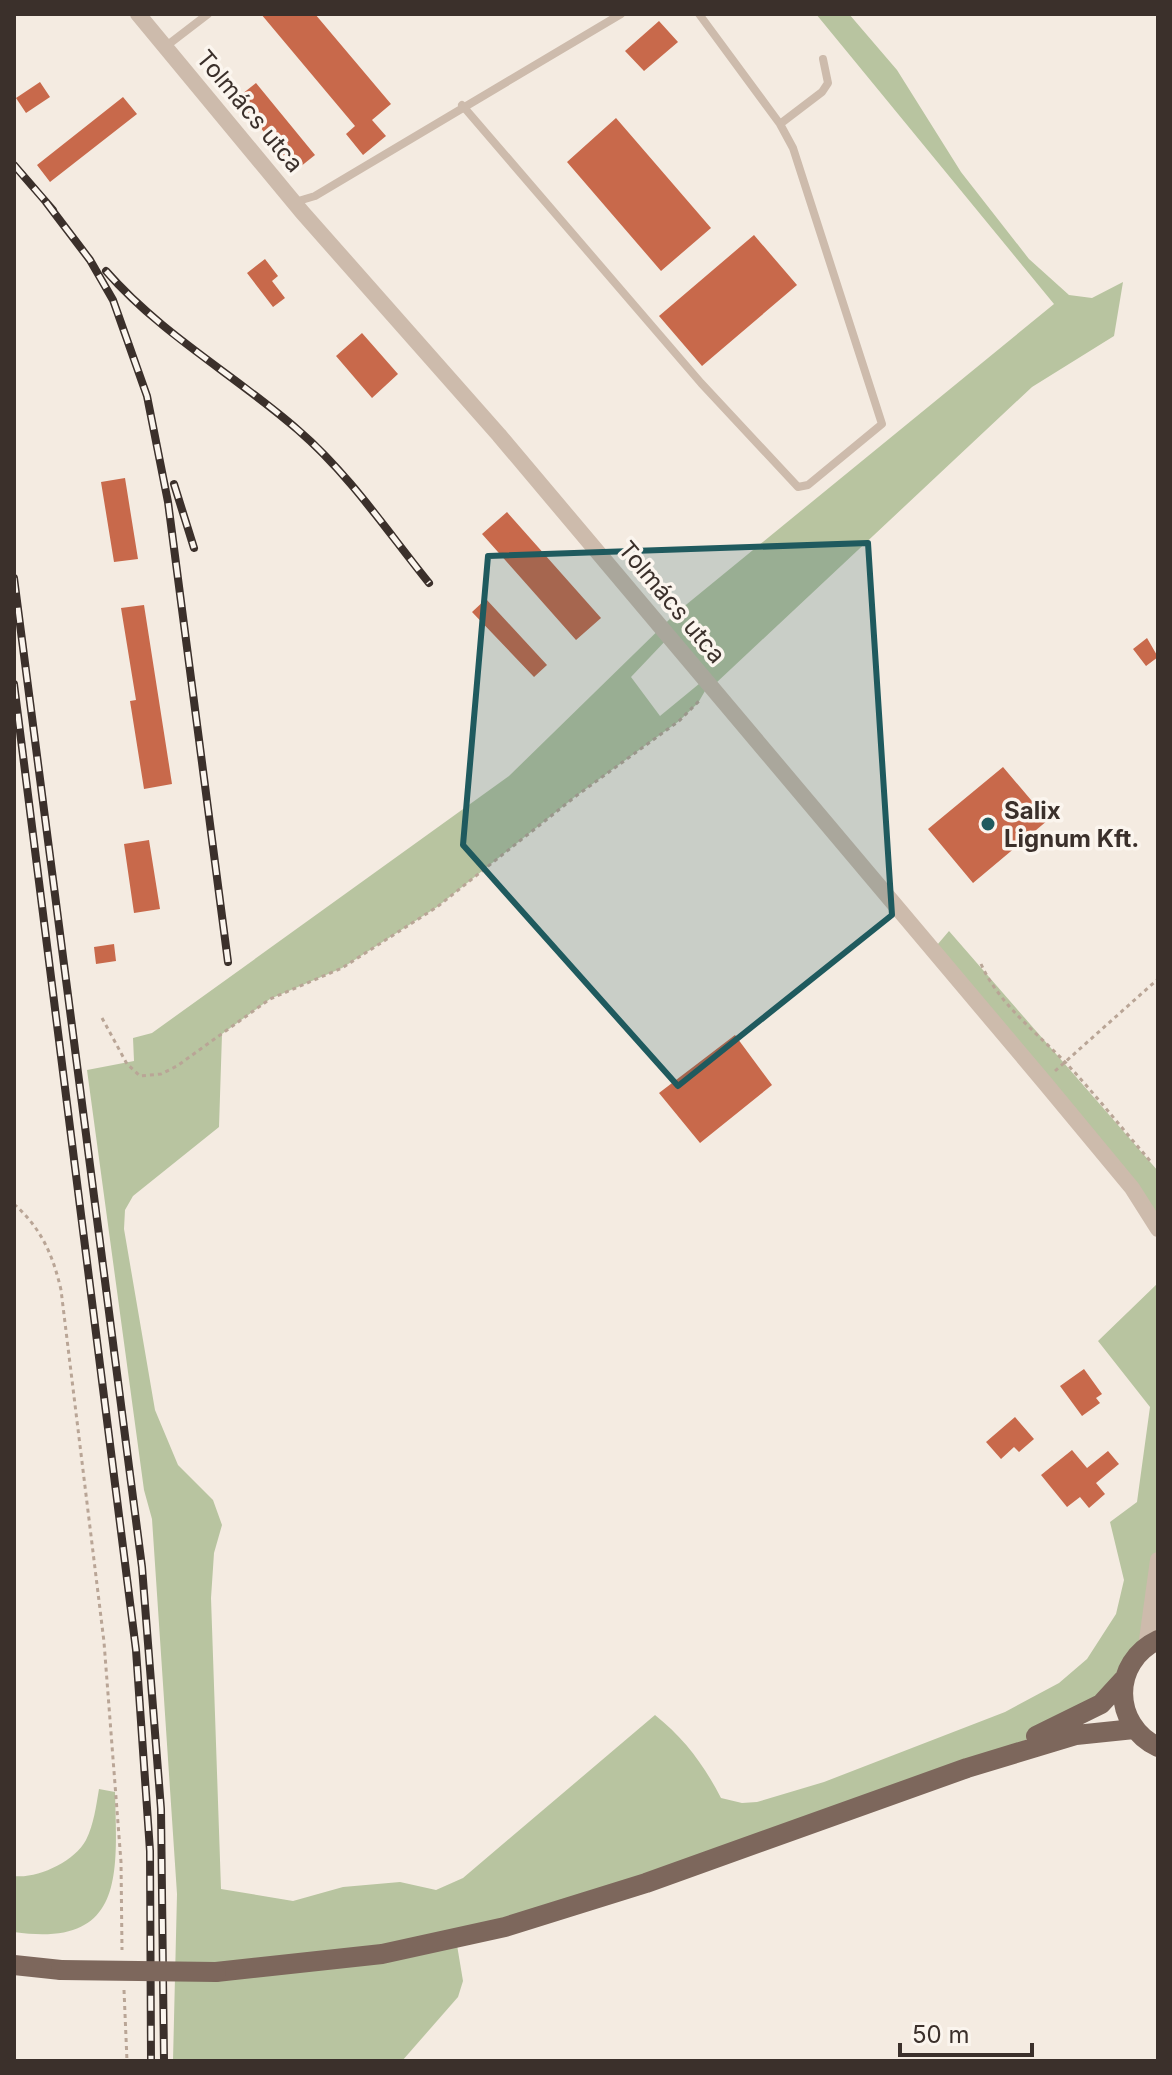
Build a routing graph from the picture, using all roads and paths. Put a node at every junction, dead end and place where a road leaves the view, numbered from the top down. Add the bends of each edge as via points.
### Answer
1 (138, 14) edge
2 (208, 14) edge
3 (621, 14) edge
4 (699, 14) edge
5 (165, 47) junction
6 (823, 59) dead end
7 (462, 105) junction
8 (780, 124) junction
9 (295, 203) junction
10 (710, 684) junction
11 (981, 964) dead end
12 (1158, 979) edge
13 (102, 1018) dead end
14 (1064, 1062) junction
15 (1045, 1083) junction
16 (1152, 1163) dead end
17 (14, 1204) edge
18 (1158, 1229) edge
19 (1158, 1560) edge
20 (1152, 1643) edge
21 (1123, 1680) junction
22 (1134, 1729) junction
23 (1158, 1747) edge
24 (967, 1768) junction
25 (121, 1910) dead end
26 (14, 1965) edge

1 - 5 street, Tolmács utca
2 - 5 lane
3 - 7 lane
4 - 8 lane
5 - 9 street, Tolmács utca
6 - 8 lane via 828,83
7 - 8 lane via 701,383 798,487 808,485 882,424 793,148
7 - 9 lane via 315,196
9 - 10 street, Tolmács utca
10 - 13 path via 679,721 437,907 342,968 270,999 177,1066 140,1076 127,1064
10 - 15 street, Tolmács utca
11 - 14 path via 988,980
12 - 14 path
14 - 15 path
14 - 16 path
15 - 18 street, Tolmács utca via 1132,1188
17 - 25 path via 47,1246 61,1290 104,1642
19 - 20 street
20 - 21 main road via 1136,1656
21 - 22 main road via 1122,1700
21 - 24 main road via 1101,1704
22 - 23 main road
22 - 24 main road via 1076,1735
24 - 26 main road, bridge via 646,1883 505,1927 382,1954 216,1972

